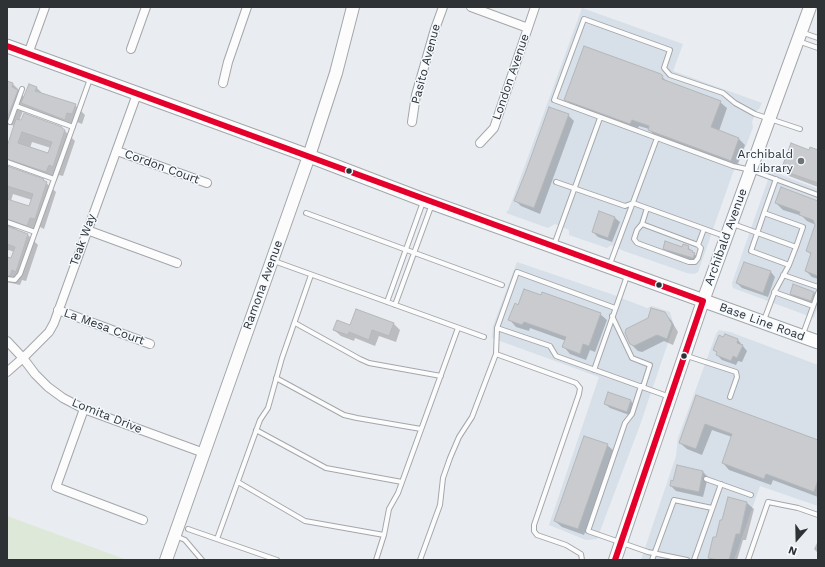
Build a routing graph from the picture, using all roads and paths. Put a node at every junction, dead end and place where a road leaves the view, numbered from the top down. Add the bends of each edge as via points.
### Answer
1 (45, 7) edge
2 (146, 7) edge
3 (247, 7) edge
4 (353, 7) edge
5 (443, 7) edge
6 (471, 7) edge
7 (535, 7) edge
8 (810, 7) edge
9 (528, 28) junction
10 (800, 36) junction
11 (818, 38) edge
12 (7, 46) edge
13 (818, 48) edge
14 (131, 49) dead end
15 (28, 54) junction
16 (91, 77) junction
17 (223, 83) dead end
18 (22, 89) dead end
19 (137, 94) junction
20 (16, 106) junction
21 (600, 118) junction
22 (770, 118) junction
23 (10, 122) dead end
24 (412, 122) dead end
25 (73, 127) junction
26 (800, 129) dead end
27 (657, 138) junction
28 (480, 143) dead end
29 (117, 151) junction
30 (309, 156) junction
31 (7, 162) edge
32 (751, 170) junction
33 (54, 179) junction
34 (776, 179) junction
35 (556, 182) dead end
36 (206, 183) dead end
37 (575, 188) junction
38 (818, 195) edge
39 (428, 201) junction
40 (633, 203) junction
41 (647, 208) junction
42 (306, 213) dead end
43 (764, 213) junction
44 (7, 222) edge
45 (732, 223) junction
46 (642, 224) junction
47 (704, 229) junction
48 (87, 230) junction
49 (35, 232) junction
50 (757, 232) junction
51 (727, 237) junction
52 (698, 244) junction
53 (553, 246) junction
54 (796, 246) junction
55 (406, 250) junction
56 (414, 253) junction
57 (272, 260) junction
58 (177, 263) dead end
59 (788, 265) junction
60 (609, 267) junction
61 (627, 273) junction
62 (311, 275) junction
63 (783, 275) junction
64 (7, 279) edge
65 (502, 285) dead end
66 (818, 287) edge
67 (774, 292) junction
68 (818, 293) edge
69 (704, 301) junction
70 (387, 302) junction
71 (395, 305) junction
72 (813, 306) junction
73 (615, 308) junction
74 (58, 310) junction
75 (612, 316) junction
76 (763, 322) junction
77 (295, 323) junction
78 (458, 328) junction
79 (497, 328) junction
80 (484, 337) dead end
81 (802, 337) junction
82 (7, 341) edge
83 (818, 342) edge
84 (150, 344) dead end
85 (496, 354) junction
86 (684, 355) junction
87 (23, 358) junction
88 (594, 370) junction
89 (7, 372) edge
90 (441, 376) junction
91 (276, 378) junction
92 (642, 386) junction
93 (730, 396) dead end
94 (670, 397) junction
95 (84, 409) junction
96 (421, 429) junction
97 (256, 430) junction
98 (204, 453) junction
99 (706, 479) dead end
100 (238, 482) junction
101 (402, 482) junction
102 (721, 484) junction
103 (751, 495) dead end
104 (712, 508) junction
105 (818, 515) edge
106 (143, 520) dead end
107 (188, 529) dead end
108 (175, 535) junction
109 (384, 535) junction
110 (217, 539) junction
111 (621, 543) junction
112 (654, 553) junction
113 (166, 560) edge
114 (202, 560) edge
115 (277, 560) edge
116 (376, 560) edge
117 (420, 560) edge
118 (582, 560) edge
119 (615, 560) edge
120 (652, 560) edge
121 (687, 560) edge
122 (694, 560) edge
123 (748, 560) edge

1 - 15 street
2 - 14 street
3 - 17 street
4 - 30 street, Ramona Avenue via 336,73
5 - 24 street, Pasito Avenue via 416,95
6 - 9 street
7 - 9 street, London Avenue
8 - 10 street, Archibald Avenue
9 - 28 street, London Avenue via 494,128
10 - 11 lane
10 - 13 lane
10 - 22 street, Archibald Avenue
12 - 15 main road, Base Line Road
15 - 16 main road, Base Line Road
16 - 19 main road, Base Line Road
16 - 25 lane
18 - 20 lane
19 - 29 street, Teak Way
19 - 30 main road, Base Line Road
20 - 23 lane
20 - 25 lane
21 - 22 lane via 554,100 584,19 670,50 664,68 670,75 723,94 747,110
21 - 27 lane
21 - 37 lane
22 - 26 lane
22 - 32 street, Archibald Avenue
25 - 33 lane
27 - 32 lane via 732,166
27 - 40 lane
29 - 36 street, Cordon Court
29 - 48 street, Teak Way
30 - 39 main road, Base Line Road
30 - 57 street, Ramona Avenue
31 - 33 lane
32 - 34 lane
32 - 45 street, Archibald Avenue
33 - 49 lane
34 - 38 lane
34 - 43 lane
35 - 37 lane
37 - 40 lane via 625,206
37 - 53 lane
39 - 53 main road, Base Line Road
39 - 55 lane
39 - 56 lane
40 - 41 lane
40 - 60 lane
41 - 46 lane
41 - 47 lane
42 - 55 lane
43 - 50 lane
43 - 54 lane via 802,227
44 - 49 lane
45 - 50 lane
45 - 51 street, Archibald Avenue
46 - 52 lane
46 - 52 lane via 634,239 637,243 690,262 695,262 698,258 701,248
47 - 51 lane
47 - 52 lane
48 - 58 street
48 - 74 street, Teak Way
49 - 64 lane via 19,277 15,280
50 - 54 lane
50 - 59 lane via 751,251
51 - 69 street, Archibald Avenue
53 - 60 main road, Base Line Road
54 - 59 lane
55 - 56 lane
55 - 70 lane
56 - 65 lane
56 - 71 lane
57 - 62 lane
57 - 98 street, Ramona Avenue
59 - 63 lane
60 - 61 main road, Base Line Road
61 - 69 main road, Base Line Road
61 - 73 lane
62 - 70 lane
62 - 77 lane
63 - 66 lane
63 - 67 lane
67 - 72 lane
67 - 76 lane
68 - 72 lane
69 - 76 main road, Base Line Road
69 - 86 street, Archibald Avenue
70 - 71 lane
71 - 78 lane
72 - 81 lane
73 - 75 lane
73 - 79 lane via 517,272
74 - 84 street, La Mesa Court
74 - 87 street, Teak Way via 49,332
75 - 88 lane
75 - 92 lane via 632,358 650,365
76 - 81 main road, Base Line Road
77 - 90 lane via 369,363
77 - 91 lane
78 - 80 lane
78 - 90 lane
79 - 85 lane
79 - 88 lane via 550,346 556,356
81 - 83 main road, Base Line Road
82 - 87 street, Lomita Drive
85 - 117 lane via 472,417 459,437 445,471 440,505
85 - 118 lane via 576,383 580,388 534,525 534,532 537,536 566,545 581,554
86 - 93 lane via 736,372 737,377
86 - 94 street, Archibald Avenue
87 - 89 street, Teak Way
87 - 95 street, Lomita Drive via 48,387
88 - 92 lane
90 - 96 lane
91 - 96 lane via 344,415
91 - 97 lane via 268,408
92 - 94 lane
92 - 111 lane via 632,414 625,423 588,531
94 - 111 street, Archibald Avenue
95 - 98 street, Lomita Drive
95 - 106 street via 56,487
96 - 101 lane
97 - 100 lane
97 - 101 lane via 326,468
98 - 108 street, Ramona Avenue
99 - 102 lane
100 - 109 lane via 305,521
100 - 110 lane
101 - 109 lane via 389,509
102 - 103 lane
102 - 104 lane
104 - 112 lane via 674,500
104 - 122 lane
105 - 123 lane via 768,502
107 - 110 lane
108 - 113 street, Ramona Avenue
108 - 114 lane via 185,540
109 - 116 lane
110 - 115 lane
111 - 112 lane
111 - 119 street, Archibald Avenue
112 - 120 lane
112 - 121 lane

